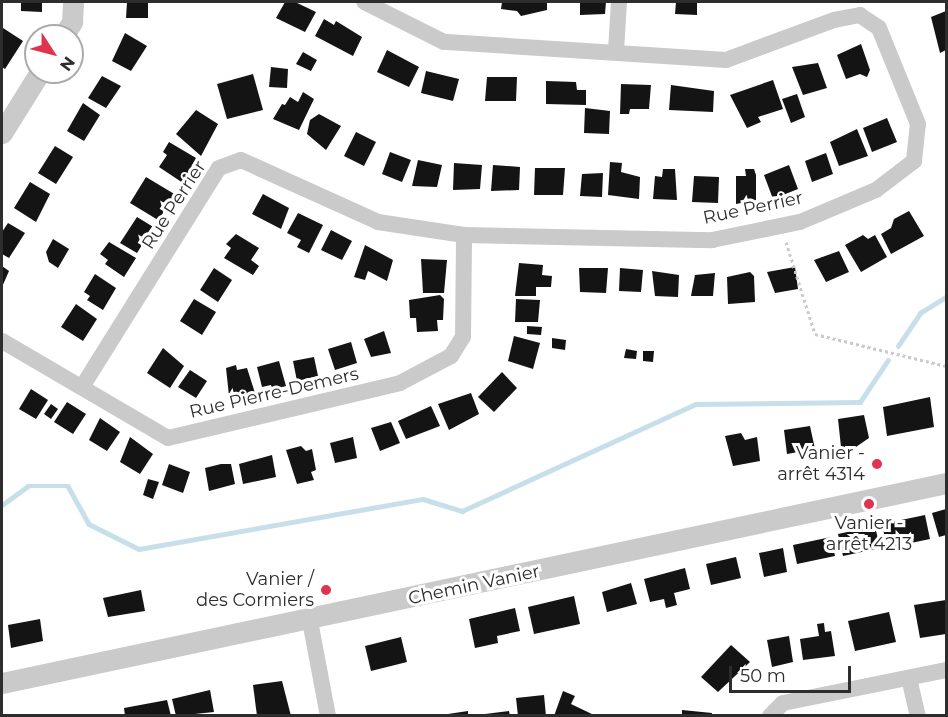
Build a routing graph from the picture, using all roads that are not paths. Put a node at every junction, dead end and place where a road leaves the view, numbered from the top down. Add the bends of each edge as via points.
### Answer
1 (73, 2) edge
2 (364, 2) edge
3 (619, 2) edge
4 (71, 24) edge
5 (616, 51) junction
6 (33, 84) edge
7 (2, 133) edge
8 (464, 235) junction
9 (2, 341) edge
10 (82, 387) junction
11 (946, 483) edge
12 (310, 621) junction
13 (946, 670) edge
14 (909, 678) junction
15 (2, 683) edge
16 (328, 716) edge
17 (770, 716) edge
18 (918, 716) edge

1 - 4 street
2 - 5 street, Rue Perrier via 444,42
3 - 5 street
5 - 8 street, Rue Perrier via 726,60 834,20 860,15 879,28 918,124 914,161 876,190 800,222 712,240
6 - 7 street
8 - 10 street, Rue Perrier via 378,222 241,160 219,168
8 - 10 street, Rue Pierre-Demers via 463,337 451,356 400,383 168,438
9 - 10 street, Rue Pierre-Demers
11 - 12 street, Chemin Vanier
12 - 15 street, Chemin Vanier
12 - 16 street
13 - 14 street
14 - 17 street via 783,703
14 - 18 street

